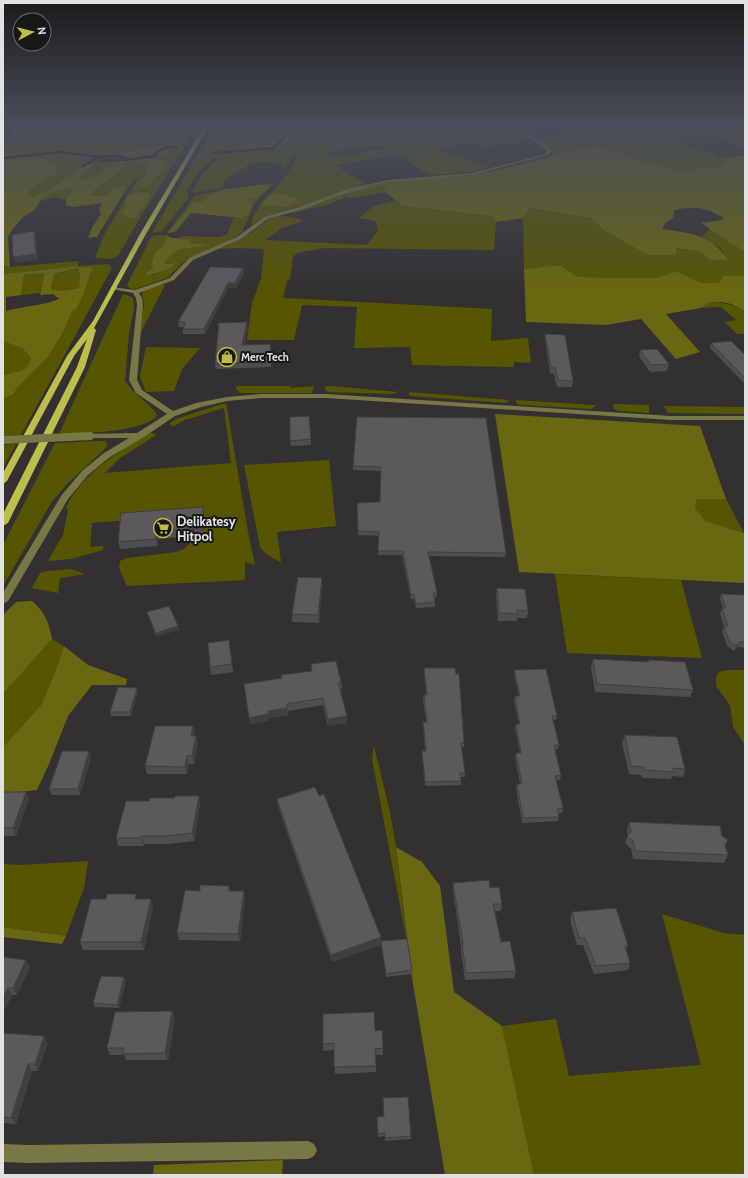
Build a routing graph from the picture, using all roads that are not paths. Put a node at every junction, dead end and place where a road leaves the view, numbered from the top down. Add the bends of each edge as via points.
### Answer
1 (174, 182) edge
2 (385, 182) edge
3 (114, 288) junction
4 (135, 292) junction
5 (96, 321) junction
6 (172, 414) junction
7 (745, 418) edge
8 (141, 435) junction
9 (3, 440) edge
10 (3, 481) edge
11 (3, 523) edge
12 (3, 601) edge
13 (308, 1150) dead end
14 (3, 1152) edge

1 - 3 main road
2 - 4 street via 266,218 239,238 190,259 172,279
3 - 4 street
3 - 5 main road
4 - 6 street via 140,305 133,380 139,391
5 - 10 main road via 71,356
5 - 11 main road via 81,367
6 - 7 street via 227,399 326,396 670,418
6 - 8 street
8 - 9 street, bridge
8 - 12 street via 85,473 64,498
13 - 14 street via 28,1154

